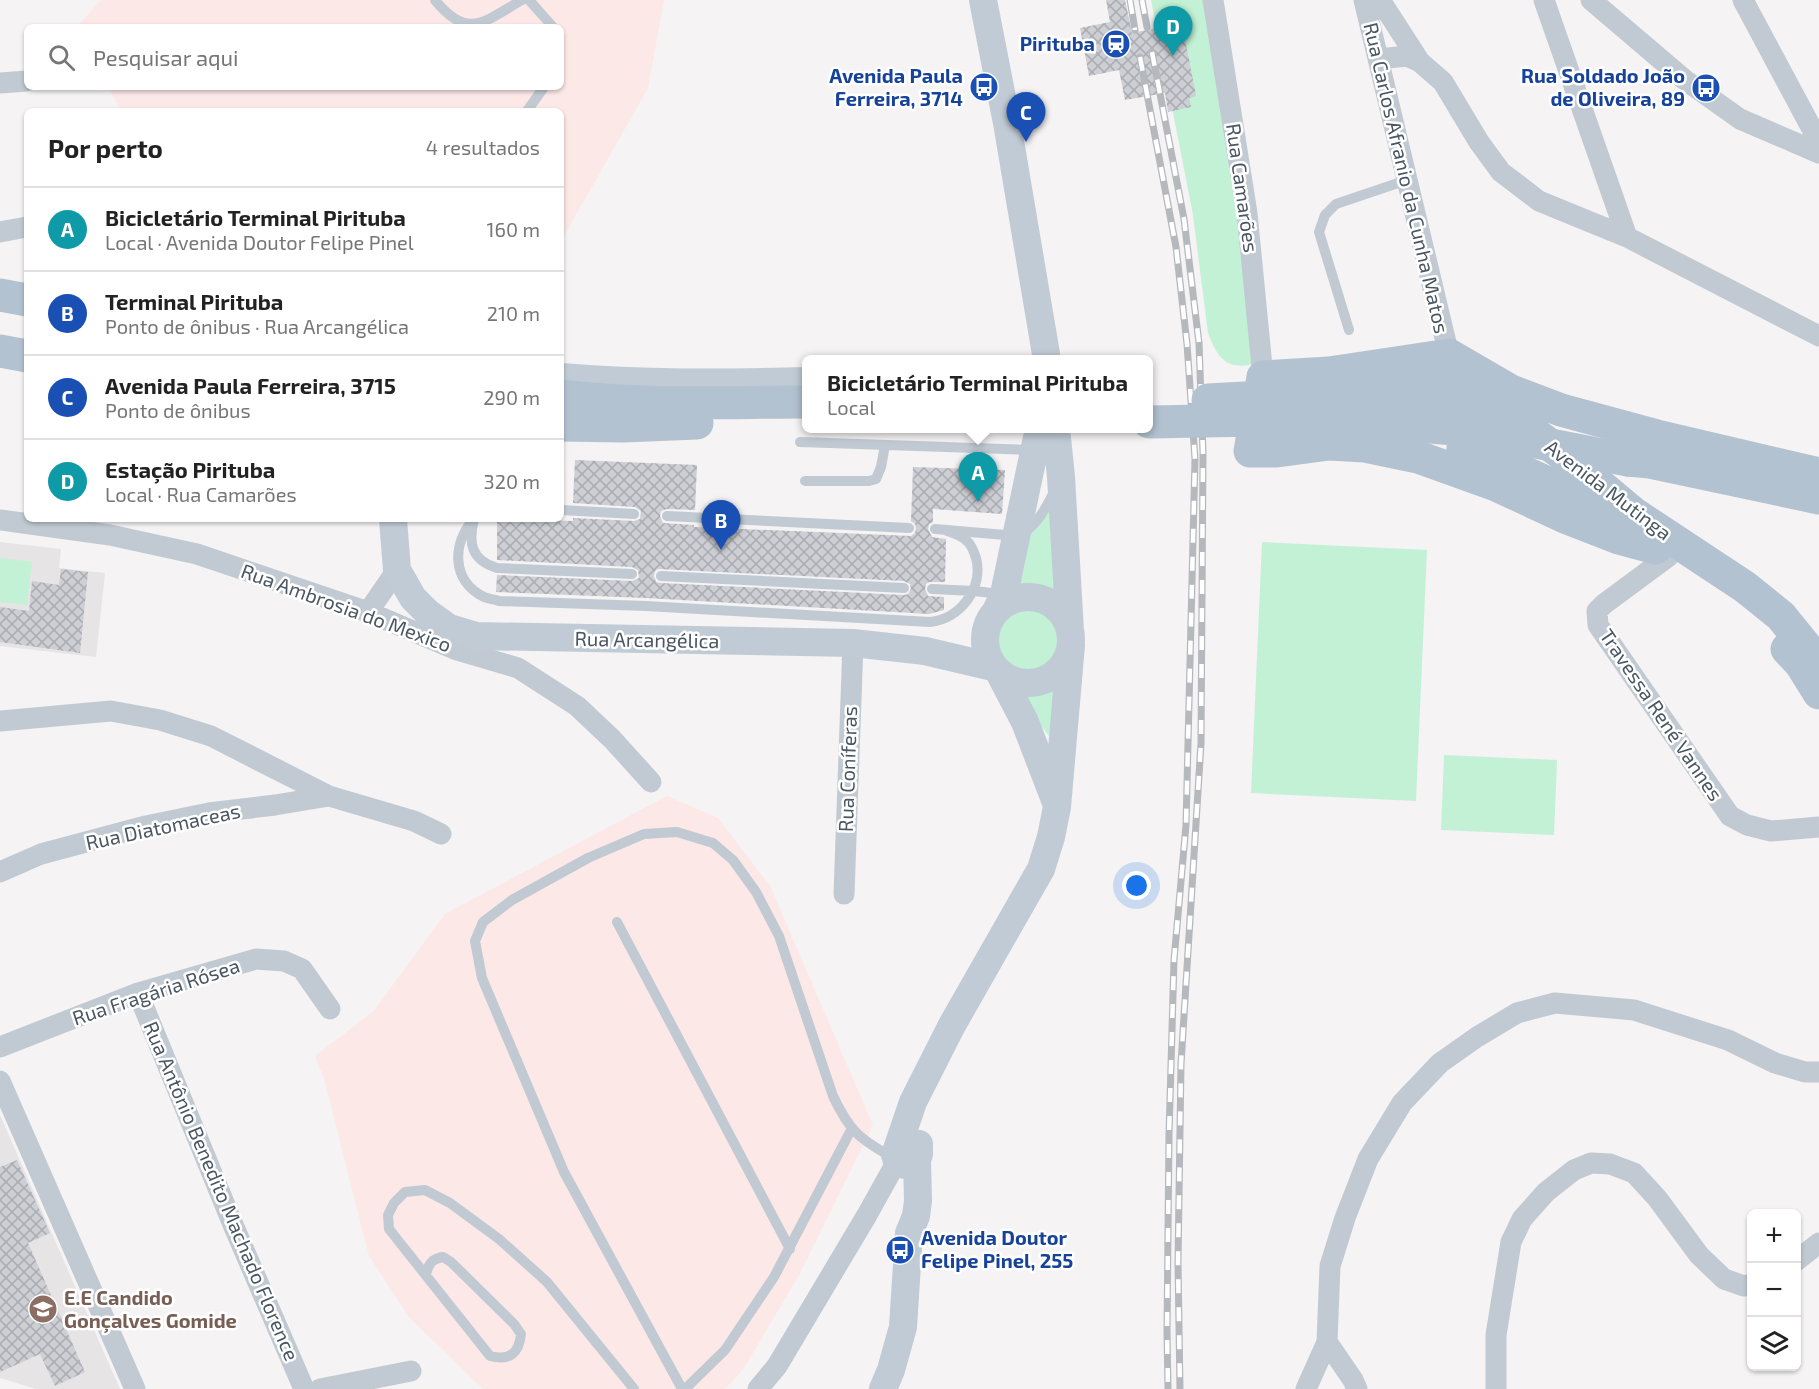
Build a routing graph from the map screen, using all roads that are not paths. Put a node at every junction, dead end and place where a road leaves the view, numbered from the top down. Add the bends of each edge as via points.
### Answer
1 (435, 0) edge
2 (522, 0) edge
3 (529, 0) edge
4 (982, 0) edge
5 (1213, 0) edge
6 (1364, 0) edge
7 (1380, 0) edge
8 (1544, 0) edge
9 (1591, 0) edge
10 (1743, 0) edge
11 (461, 24) edge
12 (480, 24) edge
13 (550, 24) edge
14 (1378, 59) junction
15 (1420, 62) junction
16 (24, 81) edge
17 (0, 83) edge
18 (542, 90) edge
19 (529, 108) edge
20 (1819, 142) edge
21 (1819, 153) edge
22 (1407, 180) junction
23 (24, 228) edge
24 (0, 232) edge
25 (1627, 237) junction
26 (0, 296) edge
27 (24, 300) edge
28 (1349, 330) dead end
29 (1819, 336) edge
30 (0, 351) edge
31 (24, 355) edge
32 (1046, 355) edge
33 (1449, 355) junction
34 (564, 377) edge
35 (1263, 377) junction
36 (802, 381) edge
37 (1421, 383) junction
38 (1511, 391) junction
39 (564, 396) edge
40 (1383, 400) junction
41 (802, 402) edge
42 (1153, 402) edge
43 (677, 413) junction
44 (1153, 422) edge
45 (564, 425) edge
46 (802, 432) edge
47 (810, 433) edge
48 (1056, 433) edge
49 (1037, 439) edge
50 (885, 445) junction
51 (1819, 474) edge
52 (1061, 477) junction
53 (805, 480) dead end
54 (1819, 498) edge
55 (564, 510) edge
56 (634, 514) dead end
57 (667, 516) dead end
58 (0, 520) edge
59 (393, 522) edge
60 (471, 522) edge
61 (473, 522) edge
62 (909, 528) dead end
63 (934, 529) dead end
64 (947, 531) junction
65 (1017, 536) junction
66 (1663, 552) junction
67 (397, 570) junction
68 (632, 574) dead end
69 (661, 576) dead end
70 (904, 588) dead end
71 (932, 589) dead end
72 (974, 591) junction
73 (1003, 608) junction
74 (369, 612) junction
75 (497, 637) junction
76 (1070, 639) junction
77 (853, 644) junction
78 (925, 651) junction
79 (1819, 663) edge
80 (518, 668) junction
81 (996, 669) junction
82 (1819, 693) edge
83 (0, 721) edge
84 (651, 782) dead end
85 (329, 796) junction
86 (1057, 807) junction
87 (1819, 827) edge
88 (441, 834) dead end
89 (0, 872) edge
90 (844, 894) dead end
91 (617, 922) dead end
92 (138, 993) junction
93 (330, 1009) dead end
94 (0, 1047) edge
95 (1819, 1072) edge
96 (0, 1081) edge
97 (852, 1128) junction
98 (905, 1156) junction
99 (1819, 1243) edge
100 (790, 1249) junction
101 (1801, 1258) edge
102 (426, 1274) junction
103 (1747, 1285) edge
104 (1328, 1342) junction
105 (411, 1371) dead end
106 (135, 1389) edge
107 (304, 1389) edge
108 (320, 1389) edge
109 (634, 1389) edge
110 (684, 1389) edge
111 (758, 1389) edge
112 (883, 1389) edge
113 (1306, 1389) edge
114 (1357, 1389) edge
115 (1496, 1389) edge

1 - 11 lane
2 - 12 lane
3 - 13 lane
4 - 32 main road via 1008,123
5 - 35 street, Rua Camarões via 1247,213
6 - 14 street, Rua Carlos Afranio da Cunha Matos
7 - 15 street
8 - 25 street
9 - 21 street via 1685,80 1740,119
10 - 20 street
14 - 15 street via 1407,56
14 - 22 street, Rua Carlos Afranio da Cunha Matos
15 - 25 street via 1443,82 1501,172 1539,201
16 - 17 street
18 - 19 lane
22 - 28 lane via 1336,204 1325,215 1319,232
22 - 33 street, Rua Carlos Afranio da Cunha Matos
23 - 24 street
25 - 29 street
26 - 27 main road
30 - 31 main road
33 - 35 main road via 1329,373
33 - 37 main road
33 - 38 main road
34 - 36 main road via 708,383
35 - 66 main road via 1250,451 1329,444 1365,446 1418,457 1496,484 1575,521
37 - 38 main road
37 - 40 main road
38 - 51 main road via 1561,410
39 - 43 main road
40 - 42 main road, bridge
40 - 44 main road, bridge via 1313,419
40 - 54 main road, bridge via 1479,431
40 - 66 main road, Avenida Mutinga, bridge via 1436,439 1508,464 1560,489
40 - 79 main road, Avenida Mutinga via 1501,414 1523,425 1633,513 1745,587 1781,616
41 - 43 main road
43 - 45 main road via 623,426
43 - 46 main road
47 - 50 lane
48 - 52 main road
49 - 50 lane
49 - 65 main road
50 - 53 lane via 876,479
52 - 65 lane via 1037,521
52 - 76 main road
55 - 56 lane
57 - 62 lane
58 - 74 street, Rua Ambrosia do Mexico via 110,535 197,554
59 - 67 main road
60 - 72 lane via 459,541 463,577 484,597 499,601 930,622 947,619
61 - 68 lane via 471,543 477,556 496,568
63 - 64 lane
64 - 65 lane
64 - 72 lane via 969,542 973,550 978,569
65 - 73 main road
66 - 82 main road, Avenida Mutinga via 1766,626 1801,664
66 - 87 street, Travessa René Vannes via 1604,603 1598,611 1598,625 1730,816 1771,831
67 - 74 street
67 - 75 main road, Rua Arcangélica via 413,598 449,628
69 - 70 lane
71 - 72 lane
72 - 73 lane
73 - 76 main road via 1039,599 1067,621
73 - 78 main road, Rua Arcangélica via 955,644
73 - 81 main road via 985,641
74 - 80 street, Rua Ambrosia do Mexico via 457,650
75 - 77 main road, Rua Arcangélica
75 - 80 street
76 - 81 main road via 1065,662 1047,679 1022,683
76 - 86 main road
77 - 78 main road, Rua Arcangélica
77 - 90 street, Rua Coníferas
78 - 81 main road, Rua Arcangélica
80 - 84 street, Rua Ambrosia do Mexico via 577,706
81 - 86 main road via 1025,722
83 - 85 street via 111,711 160,720 211,736
85 - 88 street via 414,821
85 - 89 street, Rua Diatomaceas via 146,826 41,854
86 - 98 main road via 1041,869 925,1079 926,1098
91 - 100 lane
92 - 93 street, Rua Fragária Rósea via 256,959 284,962 302,969
92 - 94 street, Rua Fragária Rósea
92 - 107 street, Rua Antônio Benedito Machado Florence
95 - 104 street via 1775,1063 1728,1040 1634,1010 1555,1003 1517,1013 1440,1063 1402,1103 1368,1159 1330,1266
96 - 106 street
97 - 98 lane via 857,1136
97 - 100 lane
97 - 110 lane via 833,1096 780,936 733,860 713,843 677,832 644,834 588,858 512,900 483,922 475,941 482,978 564,1172
98 - 111 street via 777,1366
98 - 112 main road via 904,1209 909,1233 903,1327
99 - 101 street
100 - 110 lane via 725,1350
102 - 102 lane via 490,1356 511,1356 520,1345 521,1334 451,1262 443,1257 434,1259
102 - 109 lane via 389,1228 388,1215 405,1192 425,1190 499,1239 547,1282
103 - 115 street via 1724,1279 1699,1255 1634,1173 1610,1164 1591,1163 1574,1170 1546,1192 1522,1219 1511,1242 1496,1335
104 - 113 street
104 - 114 street
105 - 108 street

